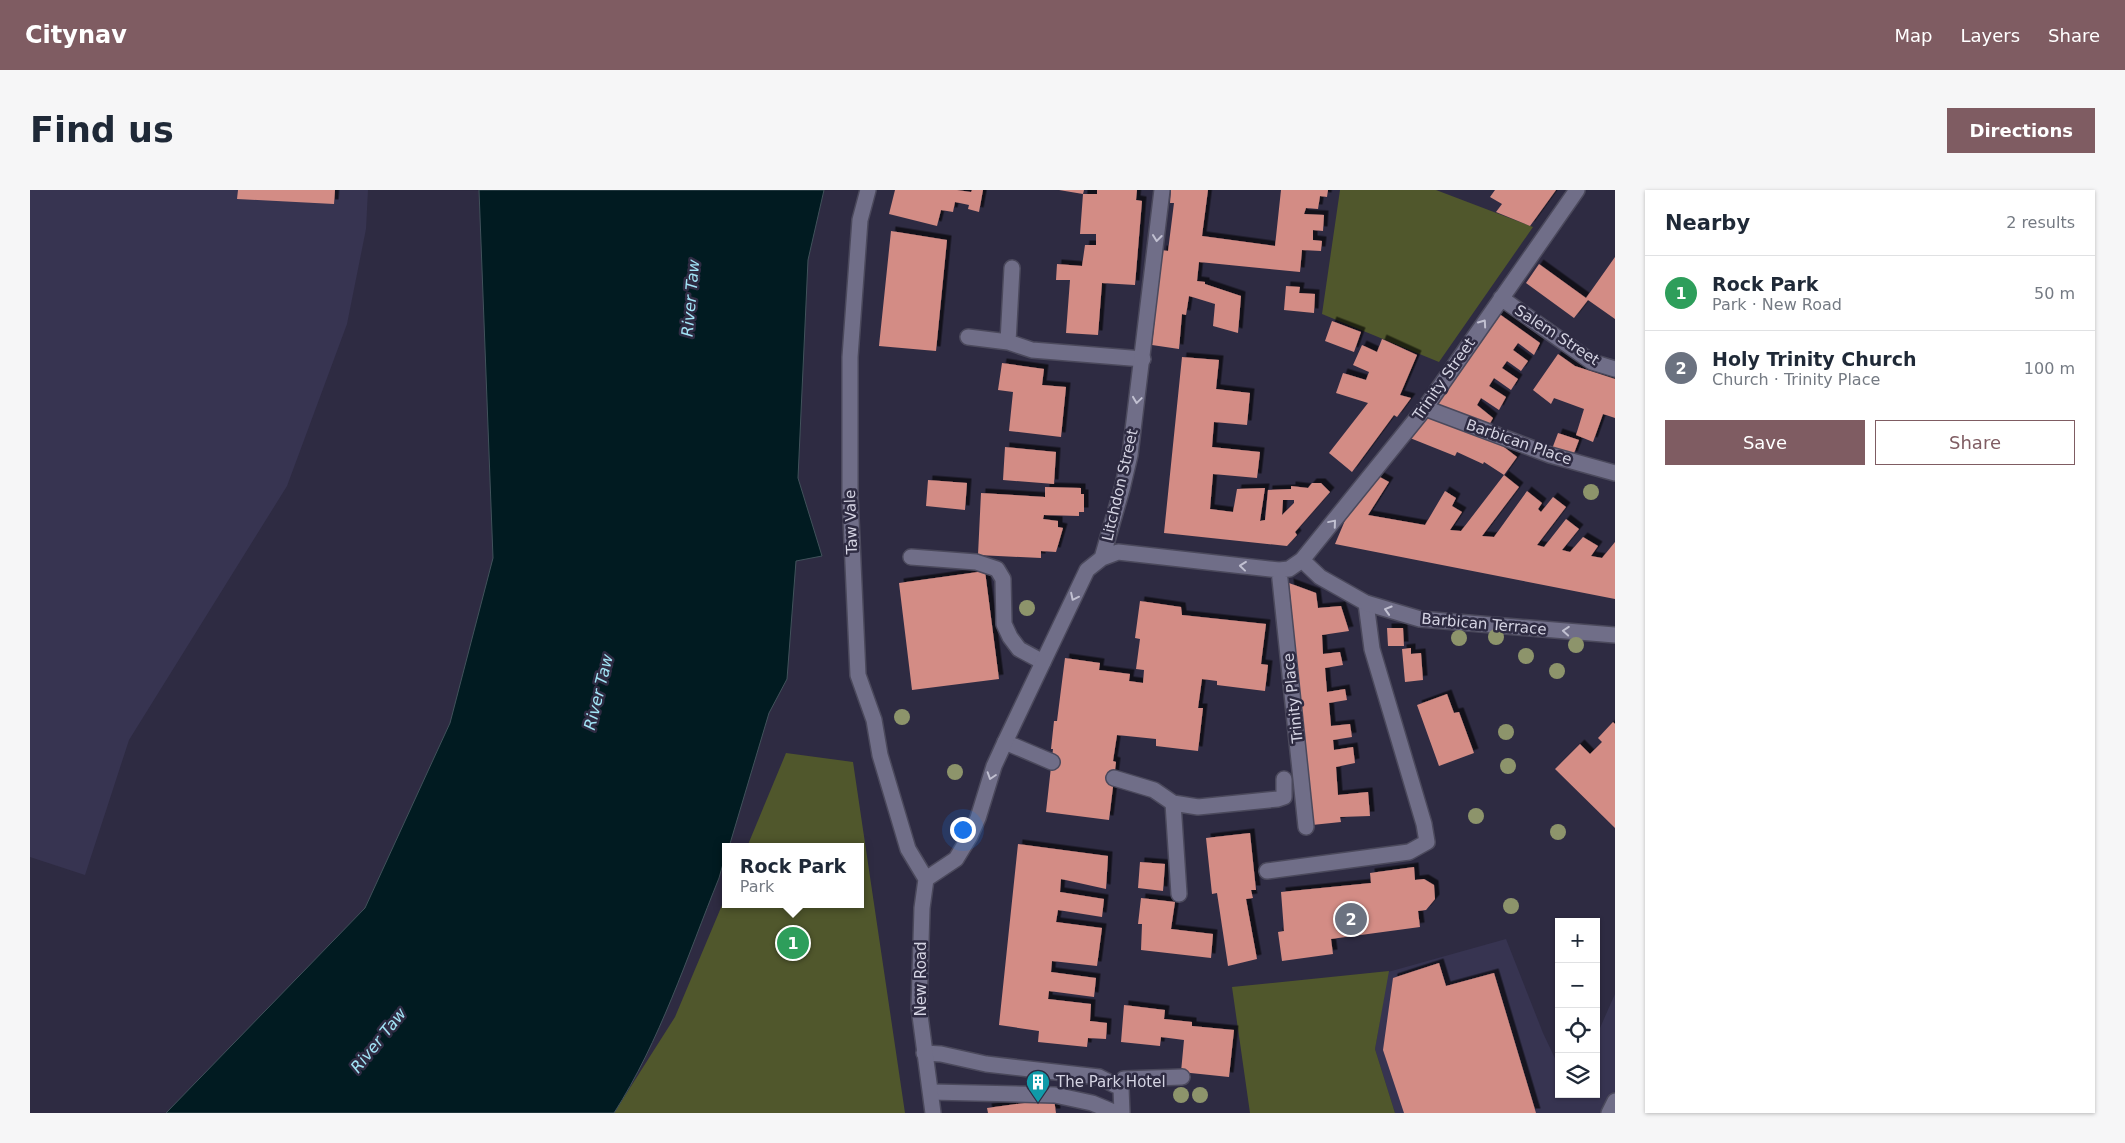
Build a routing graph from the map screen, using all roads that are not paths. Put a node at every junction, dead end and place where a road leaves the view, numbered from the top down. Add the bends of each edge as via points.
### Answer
1 (868, 190) edge
2 (1162, 190) edge
3 (1578, 190) edge
4 (1012, 268) dead end
5 (1501, 298) junction
6 (968, 337) dead end
7 (1008, 342) junction
8 (1143, 359) junction
9 (1615, 369) edge
10 (1425, 408) junction
11 (1615, 473) edge
12 (910, 558) dead end
13 (1102, 558) junction
14 (1302, 560) junction
15 (1279, 570) junction
16 (1366, 603) junction
17 (1615, 636) edge
18 (1043, 662) junction
19 (1005, 742) junction
20 (1052, 762) dead end
21 (1114, 778) dead end
22 (1284, 779) dead end
23 (1173, 803) junction
24 (1306, 827) dead end
25 (1267, 871) dead end
26 (926, 879) junction
27 (1179, 894) dead end
28 (924, 1053) junction
29 (1182, 1078) dead end
30 (1121, 1088) junction
31 (931, 1092) junction
32 (1615, 1101) edge
33 (1088, 1107) edge
34 (933, 1113) edge
35 (1116, 1113) edge
36 (1122, 1113) edge
37 (1609, 1113) edge

1 - 26 street, Taw Vale via 860,220 850,357 850,496 858,675 874,720 880,755 908,848
2 -> 8 street, Litchdon Street
3 - 5 street, Trinity Street
4 - 7 street
5 - 9 street, Salem Street via 1592,362
10 -> 5 street, Trinity Street
6 - 7 street
7 - 8 street via 1032,350
8 -> 13 street, Litchdon Street via 1130,455
10 - 11 street, Barbican Place via 1550,455
14 -> 10 street, Trinity Street
12 - 18 street via 976,562 997,569 1003,579 1004,624 1010,637 1019,648
15 -> 13 street via 1118,552
13 -> 18 street, Litchdon Street via 1087,570
14 - 15 street
14 - 16 street, Barbican Terrace via 1320,577
15 - 24 street, Trinity Place
17 -> 16 street, Barbican Terrace via 1420,619
16 - 25 street via 1372,649 1427,842 1409,852
18 - 19 street, Litchdon Street
19 - 20 street
19 -> 26 street, Litchdon Street via 970,836 956,859
21 - 23 street via 1154,790
22 - 23 street via 1284,797 1278,800 1198,807
23 - 27 street
26 - 28 street, New Road via 919,978
28 - 30 street via 1099,1077
28 - 31 street, New Road
29 - 30 street via 1124,1079
30 - 36 street
31 - 33 street via 1055,1095
31 - 34 street, New Road
32 - 37 street
33 - 35 street

